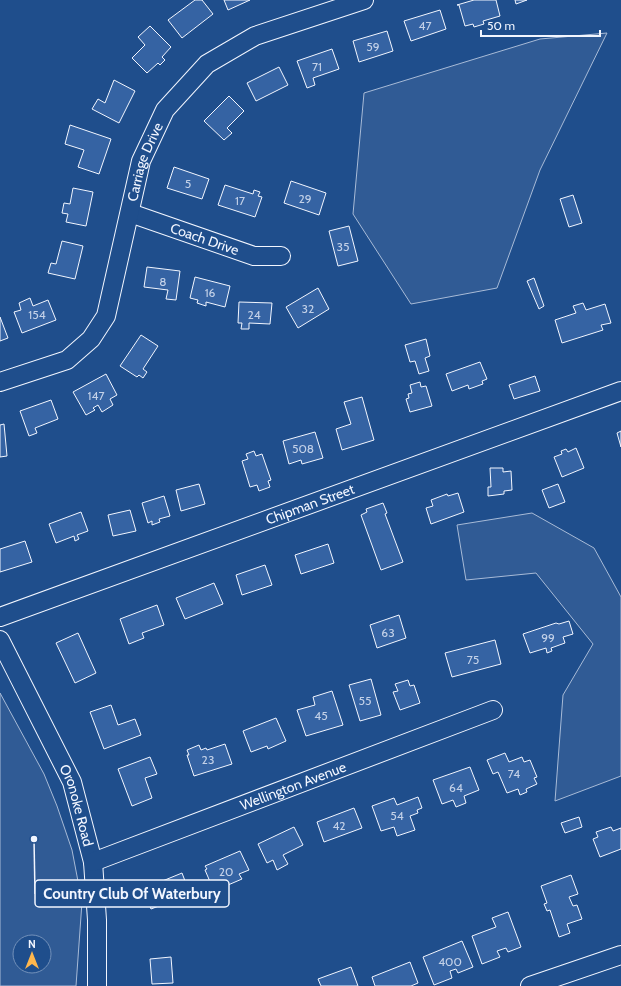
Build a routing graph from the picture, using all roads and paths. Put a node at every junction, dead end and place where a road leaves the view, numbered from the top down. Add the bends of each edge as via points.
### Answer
1 (364, 0) edge
2 (130, 213) junction
3 (281, 256) dead end
4 (0, 382) edge
5 (621, 391) edge
6 (0, 617) edge
7 (0, 640) edge
8 (493, 710) dead end
9 (93, 862) junction
10 (621, 955) edge
11 (97, 986) edge
12 (530, 986) edge

1 - 2 street, Carriage Drive via 255,36 207,64 165,110 141,161
2 - 3 street, Coach Drive via 254,256
2 - 4 street, Carriage Drive via 106,316 91,339 67,360
5 - 6 street, Chipman Street
7 - 9 street, Oronoke Road via 72,782
8 - 9 street, Wellington Avenue
9 - 11 street, Oronoke Road via 97,920
10 - 12 street

